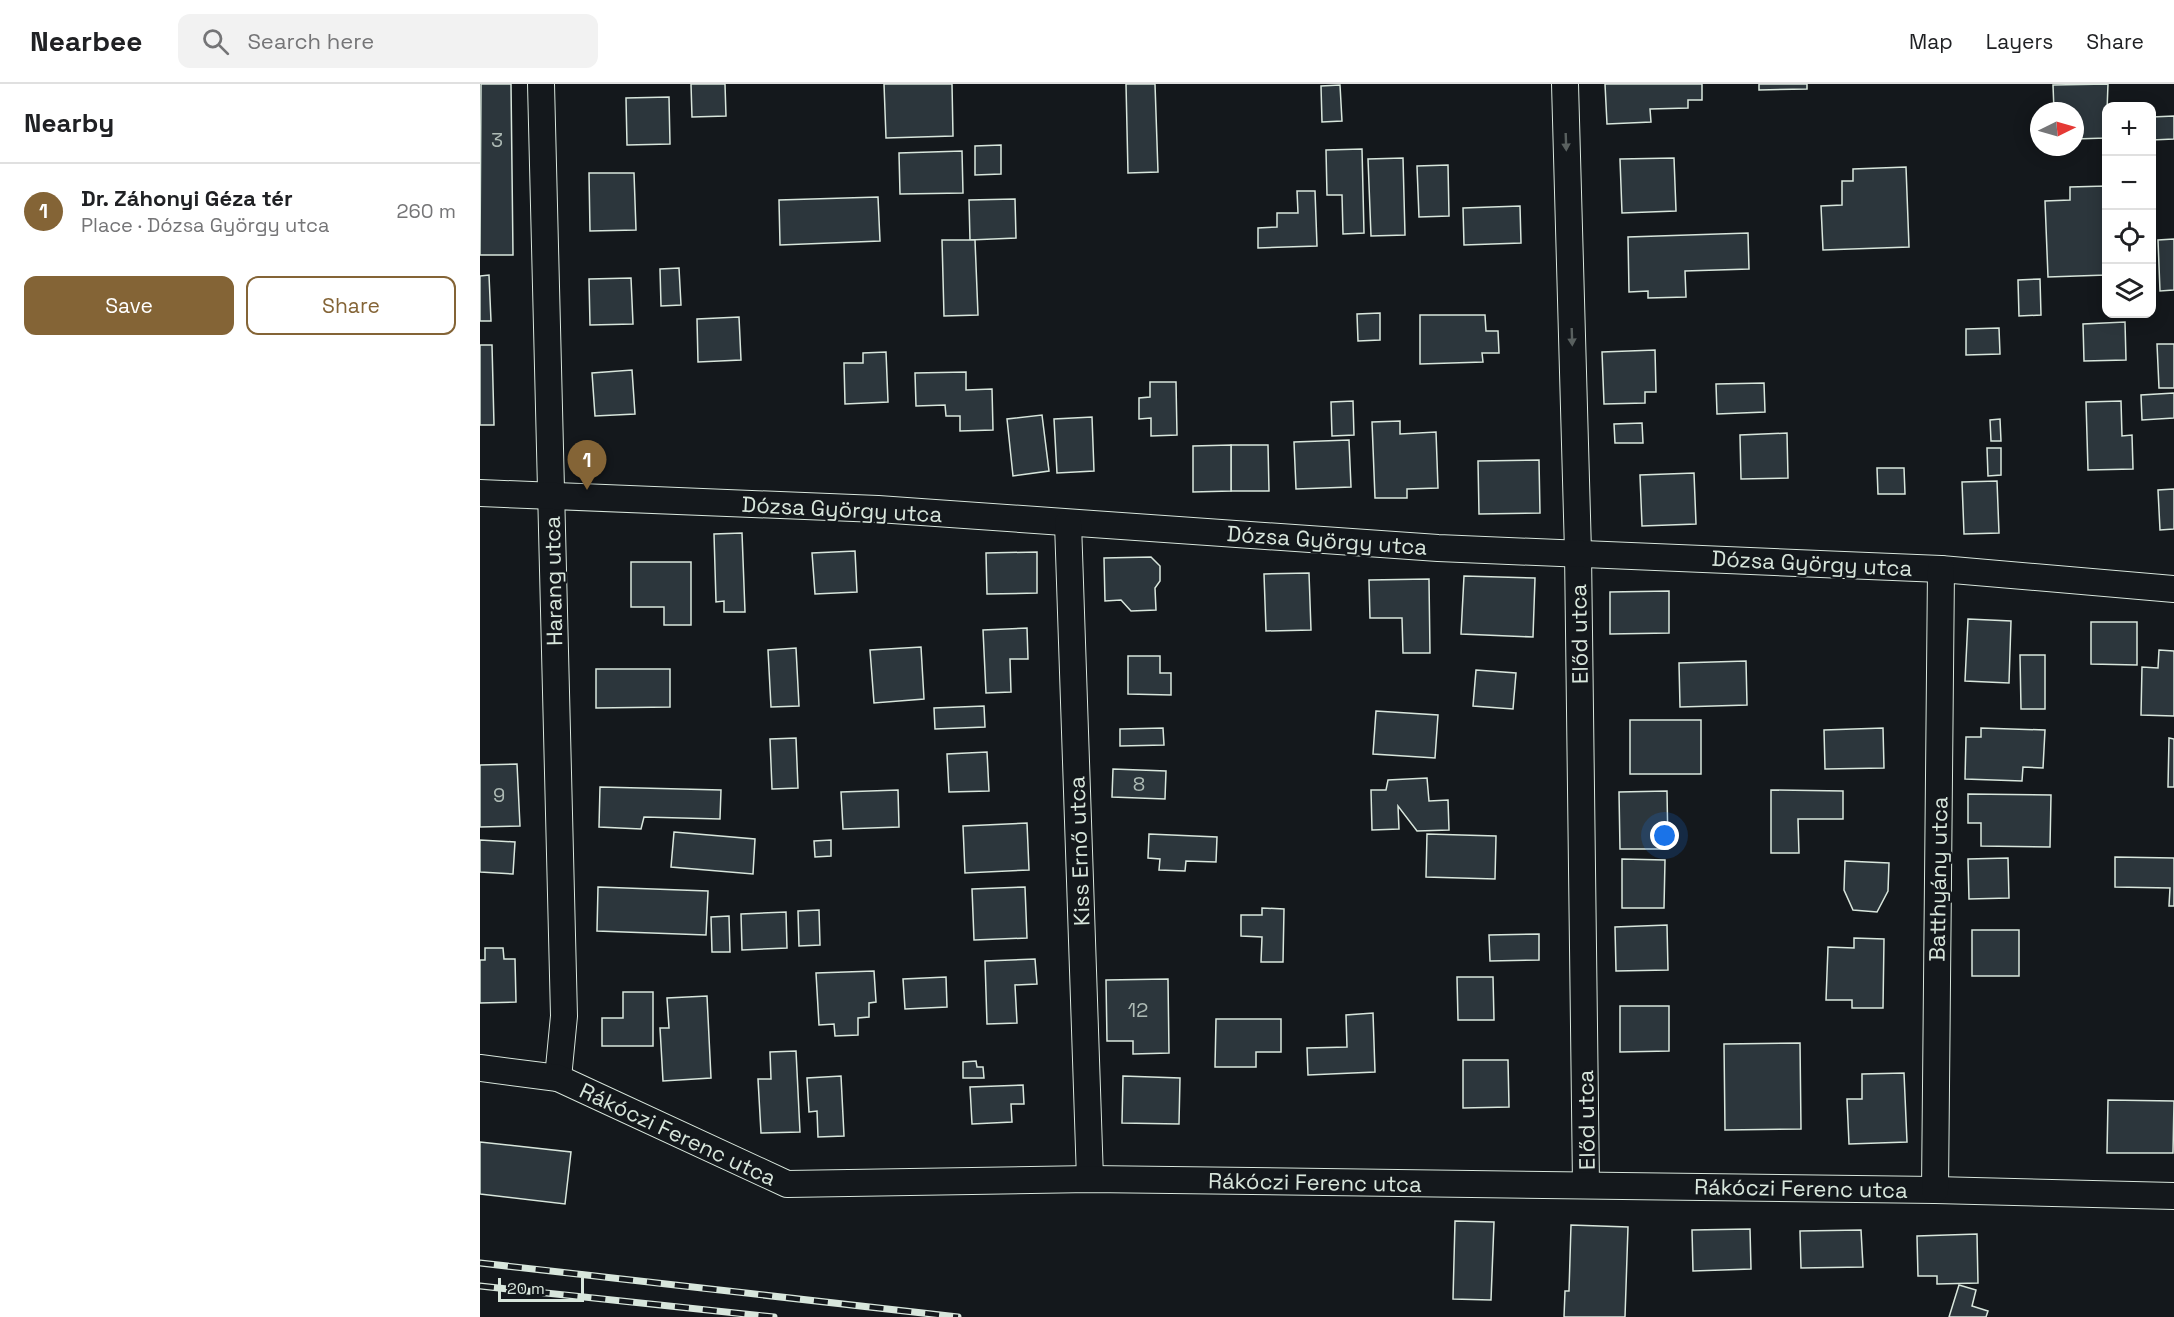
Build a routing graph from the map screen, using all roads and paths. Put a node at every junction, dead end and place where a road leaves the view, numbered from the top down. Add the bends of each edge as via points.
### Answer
1 (542, 84) edge
2 (1564, 84) edge
3 (480, 492) edge
4 (551, 497) junction
5 (1068, 523) junction
6 (1578, 552) junction
7 (1941, 569) junction
8 (2174, 589) edge
9 (480, 1068) edge
10 (558, 1078) junction
11 (1090, 1179) junction
12 (1586, 1185) junction
13 (1935, 1190) junction
14 (2174, 1196) edge

1 - 4 street, Harang utca
2 -> 6 street, Előd utca
3 - 4 street, Dózsa György utca
4 - 5 street, Dózsa György utca via 878,509
4 - 10 street, Harang utca via 564,1016
5 - 6 street, Dózsa György utca via 1438,548
5 - 11 street, Kiss Ernő utca
6 - 7 street, Dózsa György utca
6 - 12 street, Előd utca
7 - 8 street, Dózsa György utca
7 - 13 street, Batthyány utca
9 - 10 street, Rákóczi Ferenc utca
10 - 11 street, Rákóczi Ferenc utca via 787,1184
11 - 12 street, Rákóczi Ferenc utca
12 - 13 street, Rákóczi Ferenc utca
13 - 14 street, Rákóczi Ferenc utca

